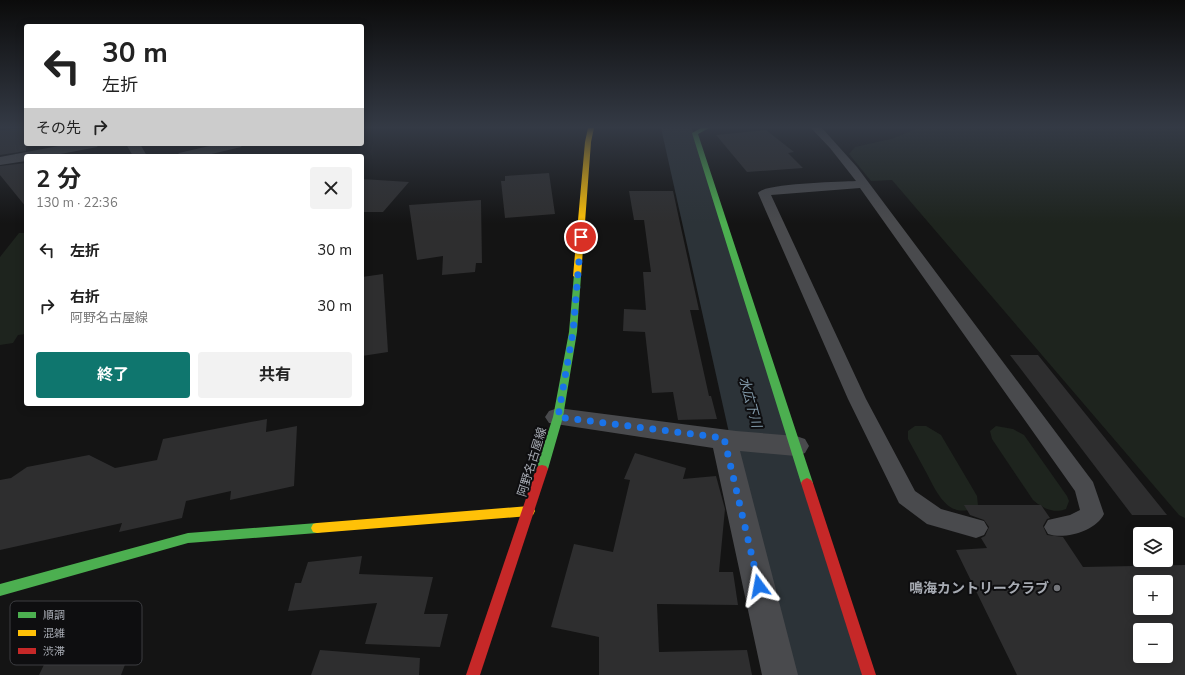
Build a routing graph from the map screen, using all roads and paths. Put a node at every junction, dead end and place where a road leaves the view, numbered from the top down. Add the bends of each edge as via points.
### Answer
1 (587, 160) edge
2 (703, 160) edge
3 (844, 160) edge
4 (863, 184) junction
5 (558, 417) junction
6 (730, 439) junction
7 (791, 445) junction
8 (529, 511) junction
9 (1056, 527) dead end
10 (976, 528) dead end
11 (0, 590) edge
12 (473, 675) edge
13 (780, 675) edge
14 (869, 675) edge

1 - 5 street, 阿野名古屋線 via 573,332
2 - 7 street
3 - 4 lane
4 - 9 lane via 1085,488 1093,514 1074,524
4 - 10 lane via 764,193 857,399 907,497 935,517
5 - 6 street
5 - 8 street, 阿野名古屋線
6 - 7 street
6 - 13 street
7 - 14 street
8 - 11 street via 188,538
8 - 12 street, 阿野名古屋線

